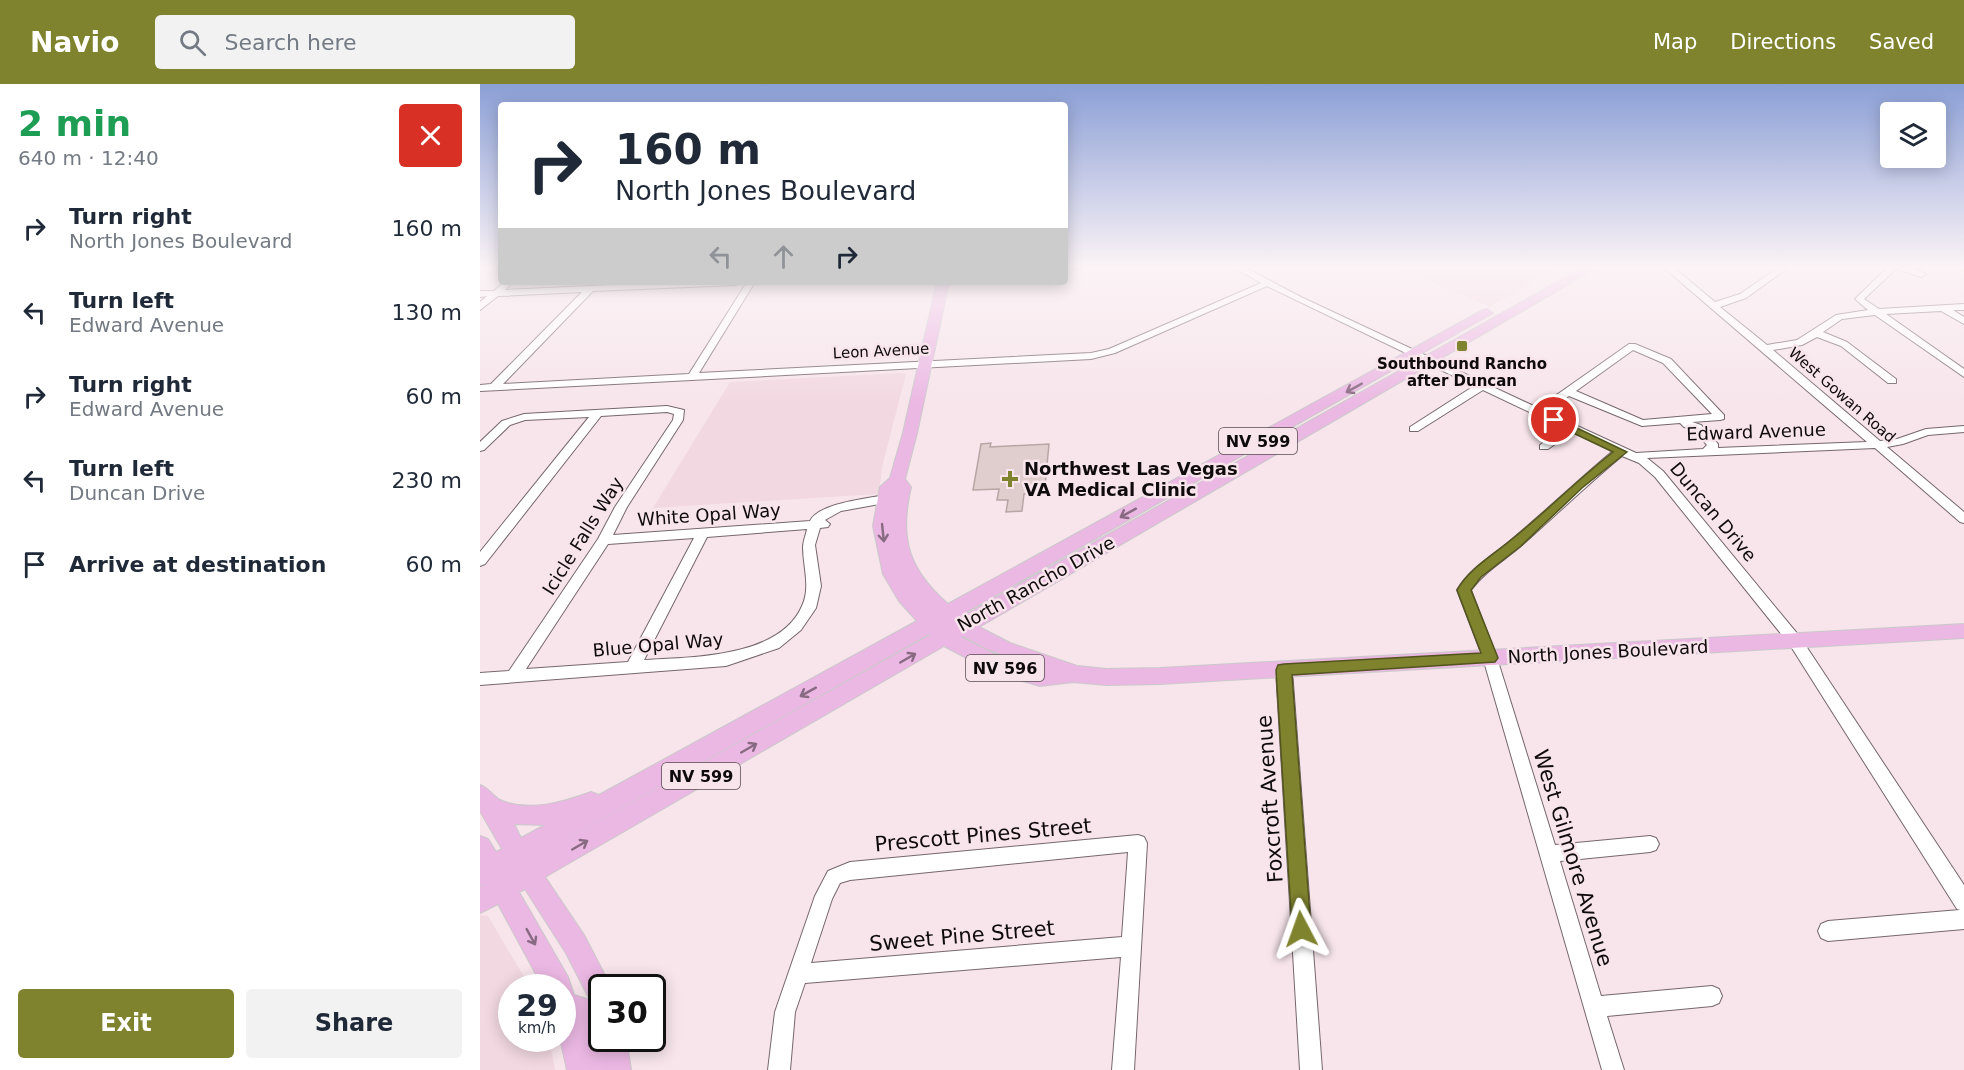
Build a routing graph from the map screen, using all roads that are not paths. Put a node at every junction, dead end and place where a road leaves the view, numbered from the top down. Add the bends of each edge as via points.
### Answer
1 (567, 313) edge
2 (732, 313) edge
3 (936, 313) edge
4 (1198, 313) edge
5 (1330, 313) edge
6 (1498, 313) edge
7 (1512, 313) edge
8 (1724, 313) edge
9 (1868, 313) edge
10 (1876, 313) edge
11 (1951, 313) edge
12 (1964, 321) edge
13 (1817, 333) junction
14 (1765, 348) junction
15 (1422, 357) junction
16 (927, 364) junction
17 (1964, 374) edge
18 (692, 377) junction
19 (1892, 381) dead end
20 (1481, 386) junction
21 (494, 387) junction
22 (480, 388) edge
23 (1569, 392) junction
24 (598, 412) junction
25 (1538, 413) junction
26 (1686, 423) junction
27 (1570, 428) junction
28 (1414, 429) dead end
29 (1962, 432) edge
30 (1877, 445) junction
31 (1544, 447) dead end
32 (480, 448) edge
33 (1710, 451) junction
34 (1621, 452) junction
35 (1637, 458) junction
36 (897, 480) junction
37 (884, 503) junction
38 (1964, 519) edge
39 (817, 525) junction
40 (702, 534) junction
41 (604, 540) junction
42 (480, 561) edge
43 (946, 626) junction
44 (1964, 630) edge
45 (1795, 640) junction
46 (1490, 658) junction
47 (633, 667) junction
48 (1284, 670) junction
49 (513, 677) junction
50 (480, 679) edge
51 (656, 776) junction
52 (487, 802) edge
53 (1650, 844) dead end
54 (1549, 854) junction
55 (523, 864) junction
56 (488, 870) edge
57 (480, 901) edge
58 (1964, 902) edge
59 (1964, 919) edge
60 (1828, 931) dead end
61 (1132, 946) junction
62 (548, 974) edge
63 (590, 974) edge
64 (796, 974) junction
65 (1712, 996) dead end
66 (576, 1007) edge
67 (1594, 1007) junction
68 (576, 1051) edge
69 (614, 1052) edge
70 (581, 1070) edge
71 (606, 1070) edge
72 (617, 1070) edge
73 (779, 1070) edge
74 (1123, 1070) edge
75 (1311, 1070) edge
76 (1613, 1070) edge

1 - 21 street
2 - 18 street
3 - 16 main road
4 - 16 street, Leon Avenue via 1101,355
5 - 15 street, Duncan Drive
6 - 15 main road, North Rancho Drive / NV 599
7 - 15 main road, North Rancho Drive / NV 599
8 - 14 street, West Gowan Road
9 - 13 street via 1839,317
10 - 17 street
11 - 12 street
13 - 14 street via 1799,343
13 - 19 street via 1844,344
14 - 30 street, West Gowan Road
15 - 20 street, Duncan Drive
15 - 43 main road, North Rancho Drive / NV 599
16 - 18 street, Leon Avenue
16 - 36 main road
18 - 21 street, Leon Avenue
20 - 25 street, Duncan Drive
20 - 28 street
21 - 22 street, Leon Avenue
23 - 25 street
23 - 26 street via 1642,423
23 - 26 street via 1632,346 1667,361 1720,415
24 - 32 street via 524,417 506,423
24 - 41 street, Icicle Falls Way via 680,412
24 - 42 street
25 - 27 street, Duncan Drive
26 - 33 street via 1702,447
27 - 31 street
27 - 34 street, Duncan Drive
29 - 30 street, Edward Avenue via 1926,432
30 - 33 street, Edward Avenue
30 - 38 street, West Gowan Road
33 - 35 street, Edward Avenue
34 - 35 street, Duncan Drive
34 - 46 street via 1476,574 1464,590
35 - 45 street, Duncan Drive via 1659,474
36 - 37 main road via 888,487
36 - 43 main road via 903,487 897,540
37 - 39 street
37 -> 43 main road via 883,537 892,574 906,596
39 - 40 street, White Opal Way
39 - 47 street, Blue Opal Way via 809,545 814,586 809,608 796,626 774,644 726,660
40 - 41 street, White Opal Way
40 - 47 street
41 - 49 street, Icicle Falls Way
43 - 48 main road, North Jones Boulevard / NV 596 via 1073,674 1160,676
43 -> 51 main road, North Rancho Drive / NV 599
55 -> 43 main road, North Rancho Drive / NV 599
44 - 45 main road, North Jones Boulevard / NV 596
45 - 46 main road, North Jones Boulevard / NV 596
45 - 58 street, Duncan Drive
46 - 48 main road, North Jones Boulevard / NV 596
46 - 54 street, West Gilmore Avenue
47 - 49 street, Blue Opal Way
48 - 75 street, Foxcroft Avenue
49 - 50 street, Blue Opal Way
51 - 52 main road via 553,814 531,817
51 - 55 main road, North Rancho Drive / NV 599
52 - 55 main road
53 - 54 street
54 - 67 street, West Gilmore Avenue
55 - 56 main road, North Rancho Drive / NV 599
55 - 63 main road via 567,929
56 - 57 main road, North Rancho Drive / NV 599
56 -> 62 main road
59 - 60 street
61 - 64 street, Sweet Pine Street
61 - 64 street, Prescott Pines Street via 1138,843 850,871 834,877
61 - 74 street
64 - 73 street via 785,1012
65 - 67 street
66 - 71 main road via 581,1010 597,1066
67 - 76 street, West Gilmore Avenue
68 - 70 main road
69 - 72 main road

